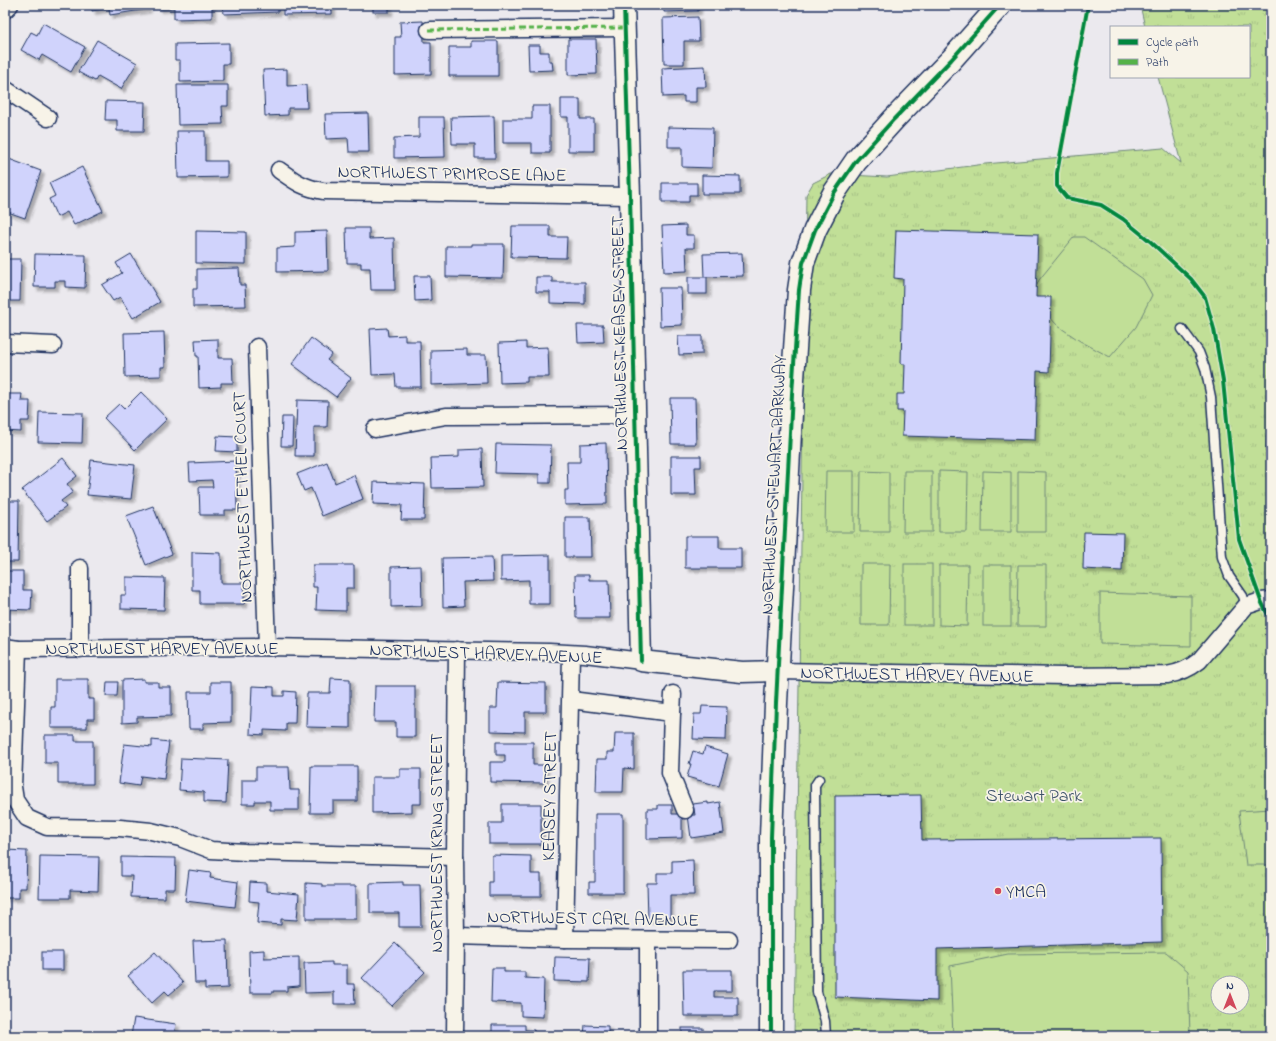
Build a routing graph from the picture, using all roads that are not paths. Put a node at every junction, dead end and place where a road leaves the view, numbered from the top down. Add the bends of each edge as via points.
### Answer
1 (10, 5) edge
2 (624, 5) edge
3 (1000, 5) edge
4 (5, 10) edge
5 (624, 28) junction
6 (429, 30) dead end
7 (5, 89) edge
8 (48, 118) dead end
9 (279, 170) dead end
10 (630, 196) junction
11 (1182, 329) dead end
12 (5, 343) edge
13 (53, 344) dead end
14 (257, 347) dead end
15 (636, 415) junction
16 (375, 430) dead end
17 (80, 568) dead end
18 (1271, 600) edge
19 (1246, 606) junction
20 (267, 646) junction
21 (11, 648) edge
22 (80, 649) junction
23 (457, 650) junction
24 (571, 654) junction
25 (641, 661) junction
26 (777, 672) junction
27 (673, 694) dead end
28 (571, 700) junction
29 (672, 713) junction
30 (819, 779) dead end
31 (684, 810) dead end
32 (455, 857) junction
33 (456, 936) junction
34 (565, 939) junction
35 (648, 940) junction
36 (729, 940) dead end
37 (456, 1036) edge
38 (648, 1036) edge
39 (771, 1036) edge
40 (826, 1036) edge

1 - 4 street
2 - 5 street, NORTHWEST KEASEY STREET
3 - 26 main road, NORTHWEST STEWART PARKWAY via 856,160 834,192 815,230 803,263 792,386
5 - 6 street
5 - 10 street, NORTHWEST KEASEY STREET
7 - 8 street
9 - 10 street, NORTHWEST PRIMROSE LANE via 307,188 323,191
10 - 15 street, NORTHWEST KEASEY STREET
11 - 19 lane via 1199,352 1205,368 1211,397 1222,557 1229,576 1243,596
12 - 13 street
14 - 20 street, NORTHWEST ETHEL COURT
15 - 16 street via 446,416
15 - 25 street, NORTHWEST KEASEY STREET
17 - 22 street
18 - 19 street via 1261,600
19 - 26 street, NORTHWEST HARVEY AVENUE via 1200,661 1191,668 1168,675
20 - 22 street, NORTHWEST HARVEY AVENUE
20 - 23 street, NORTHWEST HARVEY AVENUE
21 - 22 street, NORTHWEST HARVEY AVENUE
21 - 32 street via 13,787 15,800 27,818 47,827 151,831 180,838 211,850
23 - 24 street, NORTHWEST HARVEY AVENUE
23 - 32 street, NORTHWEST KRING STREET
24 - 25 street, NORTHWEST HARVEY AVENUE
24 - 28 street, KEASEY STREET
25 - 26 street, NORTHWEST HARVEY AVENUE via 742,672
26 - 39 main road, NORTHWEST STEWART PARKWAY via 771,837
27 - 29 street
28 - 29 street
28 - 34 street, KEASEY STREET
29 - 31 street via 670,773
30 - 40 lane via 815,784 817,992
32 - 33 street, NORTHWEST KRING STREET
33 - 34 street, NORTHWEST CARL AVENUE
33 - 37 street, NORTHWEST KRING STREET
34 - 35 street, NORTHWEST CARL AVENUE
35 - 36 street, NORTHWEST CARL AVENUE
35 - 38 street

